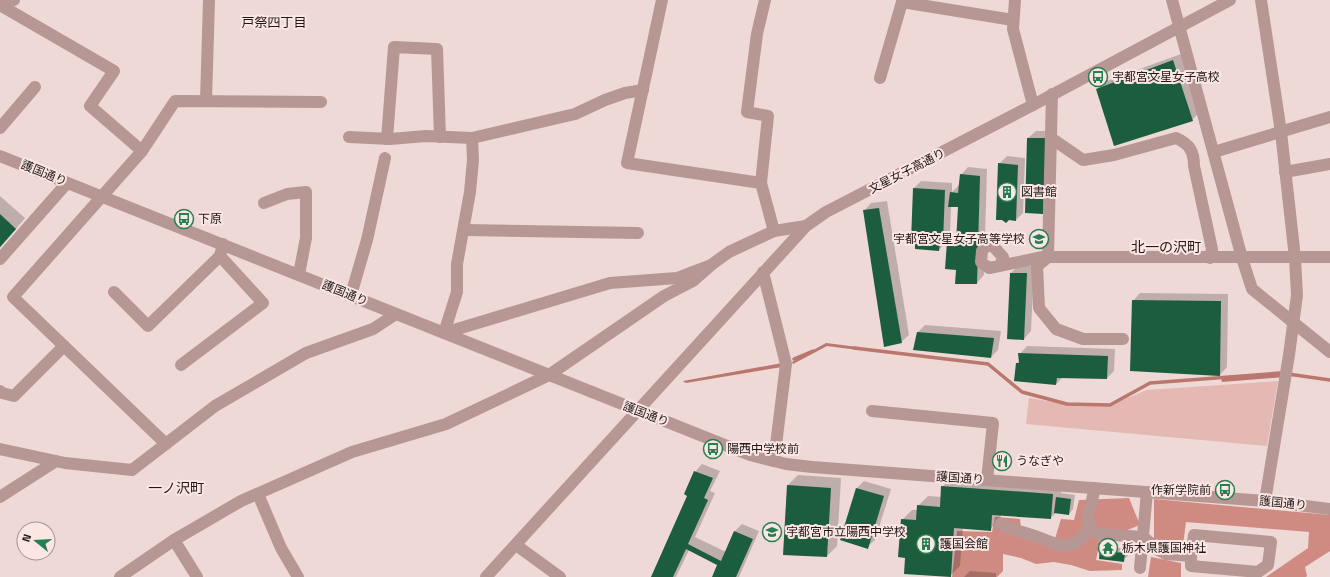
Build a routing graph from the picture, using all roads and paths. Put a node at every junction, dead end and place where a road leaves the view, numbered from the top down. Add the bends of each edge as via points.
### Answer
1 (14, 0) edge
2 (209, 0) edge
3 (662, 0) edge
4 (765, 0) edge
5 (1015, 0) edge
6 (1172, 0) edge
7 (1230, 0) edge
8 (1261, 0) edge
9 (0, 5) edge
10 (1013, 20) junction
11 (1179, 27) junction
12 (880, 78) dead end
13 (34, 87) dead end
14 (643, 90) junction
15 (1052, 94) junction
16 (206, 101) junction
17 (321, 102) dead end
18 (1033, 105) junction
19 (1330, 117) edge
20 (0, 128) edge
21 (1281, 132) junction
22 (348, 137) dead end
23 (440, 137) junction
24 (472, 138) junction
25 (1051, 138) junction
26 (387, 139) junction
27 (142, 151) junction
28 (1214, 152) junction
29 (0, 156) edge
30 (385, 158) dead end
31 (1330, 164) edge
32 (1285, 172) junction
33 (67, 183) junction
34 (761, 183) junction
35 (103, 197) junction
36 (264, 203) dead end
37 (806, 226) junction
38 (465, 230) junction
39 (774, 231) junction
40 (638, 233) dead end
41 (223, 244) junction
42 (220, 256) junction
43 (1048, 257) junction
44 (1330, 257) edge
45 (1210, 258) junction
46 (1242, 258) junction
47 (1295, 258) junction
48 (0, 259) edge
49 (712, 265) junction
50 (1000, 266) dead end
51 (763, 272) junction
52 (299, 274) junction
53 (114, 292) dead end
54 (351, 295) junction
55 (396, 314) junction
56 (1294, 323) junction
57 (444, 333) junction
58 (1123, 339) dead end
59 (64, 346) junction
60 (1330, 352) edge
61 (181, 365) dead end
62 (549, 375) junction
63 (0, 391) edge
64 (637, 411) junction
65 (872, 411) dead end
66 (166, 444) junction
67 (0, 449) edge
68 (56, 461) junction
69 (774, 461) junction
70 (987, 480) junction
71 (1095, 488) junction
72 (1147, 492) junction
73 (258, 494) junction
74 (0, 497) edge
75 (1265, 501) junction
76 (1330, 509) edge
77 (1000, 524) dead end
78 (1089, 529) junction
79 (1143, 537) junction
80 (174, 540) junction
81 (516, 545) junction
82 (1191, 556) junction
83 (1140, 568) dead end
84 (120, 577) edge
85 (197, 577) edge
86 (298, 577) edge
87 (486, 577) edge
88 (560, 577) edge

1 - 9 street
2 - 16 street
3 - 14 street
4 - 34 street via 757,34 747,112 768,116
5 - 10 street
6 - 11 street
7 - 11 street, 文星女子高通り
8 - 21 street
9 - 27 street via 114,71 90,106
10 - 12 street via 902,2
10 - 18 street via 1013,29
11 - 15 street, 文星女子高通り
11 - 28 street
13 - 20 street
14 - 24 street via 618,95 575,114
14 - 34 street via 626,163
15 - 18 street, 文星女子高通り
15 - 25 street
16 - 17 street
16 - 27 street via 175,101
18 - 37 street, 文星女子高通り via 826,212
19 - 21 street
21 - 28 street
21 - 32 street
22 - 26 street
23 - 24 street
23 - 26 street
23 - 26 street via 437,49 394,47
24 - 38 street via 473,160
25 - 43 street
25 - 45 street via 1083,160 1114,155 1176,138 1186,142 1194,154 1194,166 1212,249
27 - 35 street
28 - 46 street
29 - 33 street, 護国通り
30 - 54 street via 367,240
31 - 32 street
32 - 47 street
33 - 35 street, 護国通り
33 - 48 street
34 - 39 street
35 - 41 street, 護国通り
35 - 59 street via 13,297
36 - 52 street via 287,194 306,192 306,238
37 - 39 street
37 - 51 street, 文星女子高通り
38 - 40 street
38 - 57 street via 457,264 457,292
39 - 49 street via 729,252
41 - 42 street
41 - 52 street, 護国通り
42 - 53 street via 148,326
42 - 61 street via 263,303
43 - 45 street
43 - 50 street
43 - 58 street via 1037,266 1039,308 1056,329 1083,339
44 - 47 street
45 - 46 street
46 - 47 street
46 - 56 street via 1252,289
47 - 56 street via 1297,295
49 - 57 street via 677,278 610,284
49 - 62 street via 693,281 664,296
51 - 64 street, 文星女子高通り
51 - 69 street via 786,364
52 - 54 street, 護国通り
54 - 55 street, 護国通り
55 - 57 street, 護国通り
55 - 66 street via 373,329 306,353 215,406
56 - 60 street
56 - 75 street
57 - 62 street, 護国通り
59 - 63 street via 14,396
59 - 66 street
62 - 64 street, 護国通り
62 - 73 street via 446,424 352,452
64 - 69 street, 護国通り via 750,456
64 - 81 street, 文星女子高通り
65 - 70 street via 993,424
66 - 68 street via 132,470
67 - 68 street
68 - 74 street
69 - 70 street, 護国通り
70 - 71 street, 護国通り
71 - 72 street, 護国通り
71 - 78 street via 1088,516
72 - 75 street, 護国通り
72 - 79 street
73 - 80 street
73 - 86 street via 281,548
75 - 76 street, 護国通り
77 - 78 street via 1060,545 1072,545 1082,539
78 - 79 street via 1099,534
79 - 82 street via 1166,554
79 - 83 street
80 - 84 street
80 - 85 street
81 - 87 street, 文星女子高通り
81 - 88 street
82 - 82 street via 1190,566 1258,572 1268,565 1271,542 1194,535

